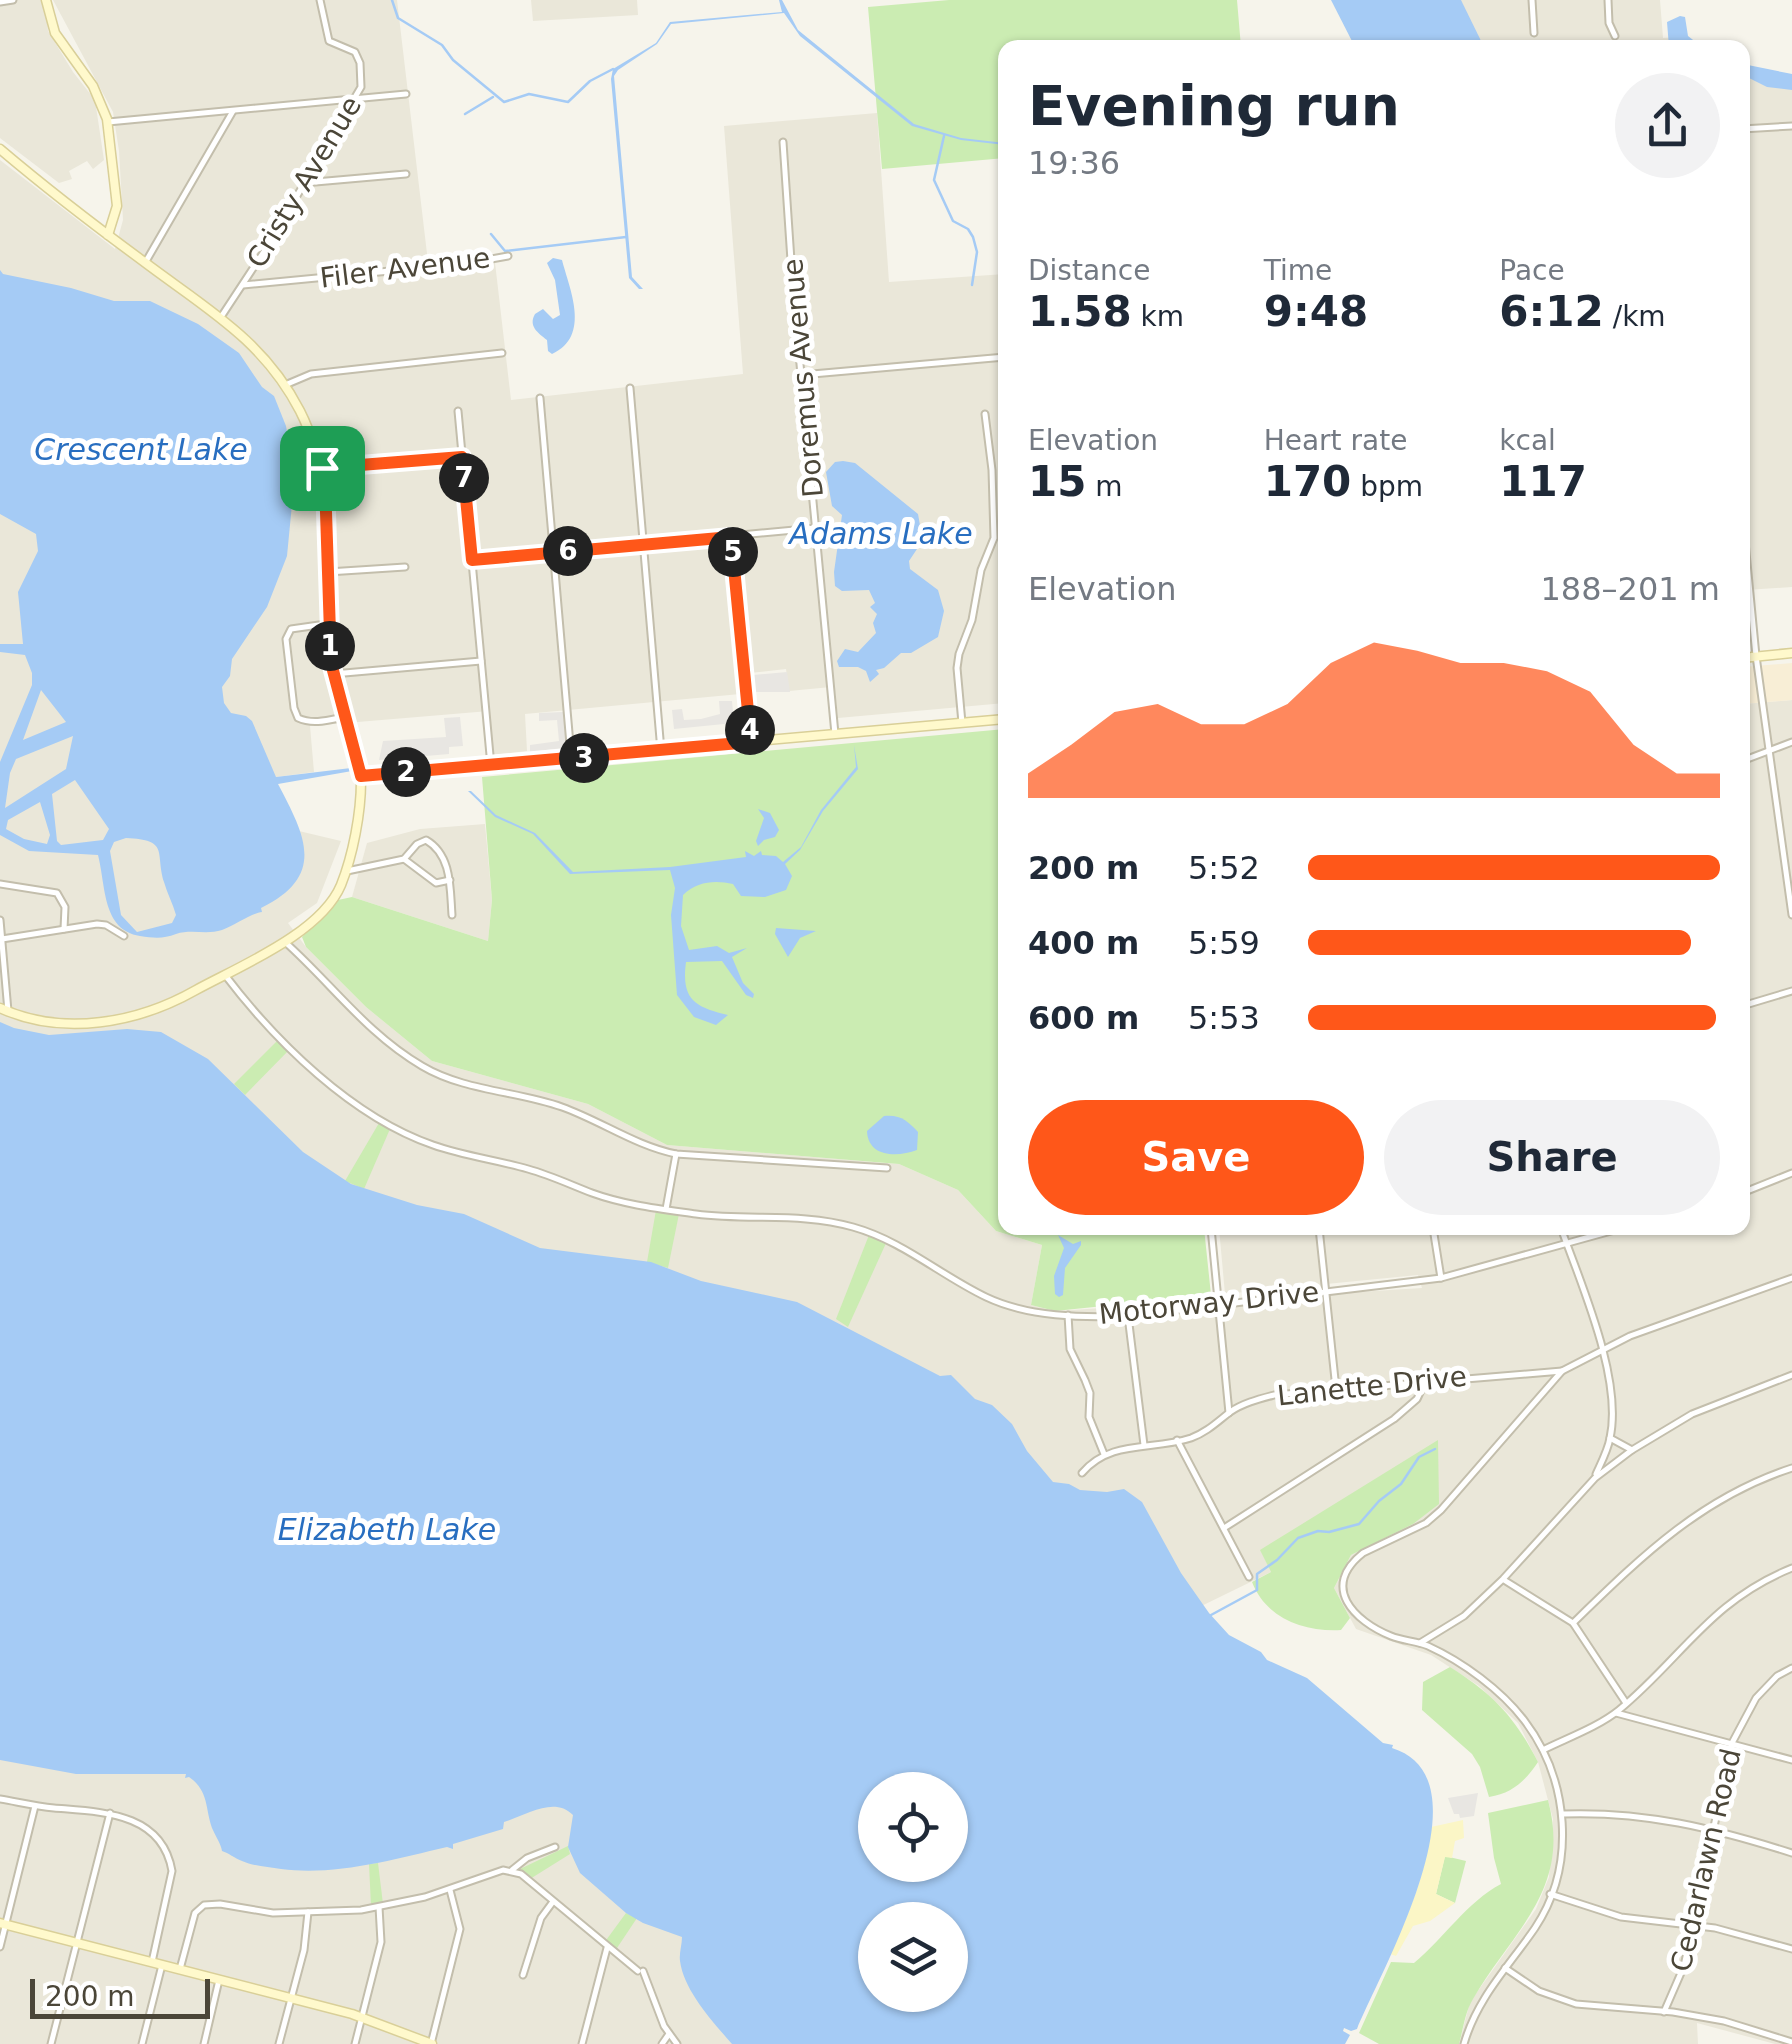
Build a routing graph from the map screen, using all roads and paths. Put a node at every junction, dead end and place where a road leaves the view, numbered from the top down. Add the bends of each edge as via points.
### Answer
1 (13, 0) edge
2 (46, 0) edge
3 (320, 0) edge
4 (1532, 0) edge
5 (1608, 0) edge
6 (0, 2) edge
7 (1534, 33) dead end
8 (1615, 36) dead end
9 (406, 94) dead end
10 (355, 100) junction
11 (233, 111) junction
12 (108, 122) junction
13 (1792, 126) edge
14 (1750, 129) edge
15 (783, 142) dead end
16 (0, 149) edge
17 (406, 174) dead end
18 (304, 183) junction
19 (108, 235) junction
20 (508, 256) dead end
21 (145, 263) junction
22 (242, 284) junction
23 (221, 317) junction
24 (502, 353) dead end
25 (998, 358) edge
26 (801, 375) junction
27 (285, 385) junction
28 (630, 388) dead end
29 (540, 398) dead end
30 (458, 411) dead end
31 (985, 414) dead end
32 (462, 457) junction
33 (322, 468) junction
34 (816, 528) junction
35 (731, 537) junction
36 (642, 544) junction
37 (552, 553) junction
38 (472, 560) junction
39 (405, 567) dead end
40 (328, 572) junction
41 (1750, 593) edge
42 (330, 624) junction
43 (1792, 653) edge
44 (1756, 656) junction
45 (1750, 657) edge
46 (481, 661) junction
47 (332, 674) junction
48 (344, 716) junction
49 (998, 720) edge
50 (962, 723) junction
51 (836, 734) junction
52 (751, 742) junction
53 (1792, 742) edge
54 (1768, 750) junction
55 (661, 751) junction
56 (1750, 758) edge
57 (571, 759) junction
58 (490, 766) junction
59 (361, 776) junction
60 (404, 860) junction
61 (344, 872) junction
62 (450, 880) junction
63 (0, 884) edge
64 (1792, 914) edge
65 (452, 915) dead end
66 (0, 920) edge
67 (64, 928) junction
68 (124, 936) dead end
69 (2, 938) edge
70 (284, 940) junction
71 (225, 974) junction
72 (1792, 991) edge
73 (1750, 1004) edge
74 (4, 1010) edge
75 (676, 1154) junction
76 (886, 1168) dead end
77 (1792, 1174) edge
78 (1750, 1190) edge
79 (666, 1210) junction
80 (1212, 1235) edge
81 (1320, 1235) edge
82 (1434, 1235) edge
83 (1563, 1235) edge
84 (1596, 1235) edge
85 (1566, 1243) junction
86 (1441, 1278) junction
87 (1792, 1278) edge
88 (1327, 1291) junction
89 (1218, 1306) junction
90 (1068, 1314) junction
91 (1128, 1316) junction
92 (1603, 1350) junction
93 (1562, 1371) junction
94 (1792, 1376) edge
95 (1425, 1382) junction
96 (1336, 1389) junction
97 (1229, 1413) junction
98 (1610, 1438) junction
99 (1177, 1440) junction
100 (1144, 1445) junction
101 (1632, 1450) junction
102 (1104, 1454) junction
103 (1792, 1468) edge
104 (1082, 1473) dead end
105 (1595, 1478) junction
106 (1224, 1528) junction
107 (1792, 1568) edge
108 (1250, 1577) dead end
109 (1503, 1579) junction
110 (1573, 1623) junction
111 (1420, 1643) junction
112 (1792, 1668) edge
113 (1626, 1703) junction
114 (1616, 1712) junction
115 (1732, 1743) junction
116 (1542, 1750) junction
117 (1792, 1760) edge
118 (0, 1800) edge
119 (35, 1806) junction
120 (110, 1814) junction
121 (1562, 1814) junction
122 (1711, 1830) junction
123 (555, 1847) dead end
124 (1792, 1853) edge
125 (512, 1870) junction
126 (450, 1890) junction
127 (1550, 1894) junction
128 (552, 1902) junction
129 (379, 1908) junction
130 (308, 1912) junction
131 (2, 1923) edge
132 (1693, 1926) junction
133 (77, 1943) junction
134 (0, 1946) edge
135 (607, 1948) junction
136 (1792, 1949) edge
137 (157, 1964) junction
138 (1505, 1968) junction
139 (180, 1970) junction
140 (523, 1975) dead end
141 (219, 1980) junction
142 (291, 1998) junction
143 (1664, 2012) junction
144 (362, 2017) junction
145 (668, 2034) junction
146 (1792, 2042) edge
147 (51, 2044) edge
148 (142, 2044) edge
149 (204, 2044) edge
150 (279, 2044) edge
151 (355, 2044) edge
152 (431, 2044) edge
153 (582, 2044) edge
154 (662, 2044) edge
155 (677, 2044) edge
156 (1464, 2044) edge

1 - 6 street
2 - 12 street via 57,36 95,89
3 - 10 street, Cristy Avenue via 329,40 355,52 360,63 362,87
4 - 7 street
5 - 8 street
9 - 10 street
10 - 11 street
10 - 18 street, Cristy Avenue
11 - 12 street
11 - 21 street
12 - 19 street via 117,200
13 - 14 street
15 - 26 street, Doremus Avenue
16 - 19 street
17 - 18 street
18 - 22 street, Cristy Avenue
19 - 21 street
20 - 22 street, Filer Avenue
21 - 23 street
22 - 23 street, Cristy Avenue
23 - 27 street
24 - 27 street via 311,374
25 - 26 street
26 - 34 street, Doremus Avenue
27 - 33 street
28 - 36 street
29 - 37 street
30 - 32 street
31 - 50 street via 994,538 957,668
32 - 33 street
32 - 38 street
33 - 40 street
34 - 35 street
34 - 51 street, Doremus Avenue
35 - 36 street
35 - 52 street
36 - 37 street
36 - 55 street
37 - 38 street
37 - 57 street
38 - 46 street
39 - 40 street
40 - 42 street
41 - 44 street
42 - 47 street
42 - 48 street via 298,626 286,639 294,708 304,721
43 - 44 street
44 - 45 street
44 - 54 street
46 - 47 street
46 - 58 street
47 - 48 street
48 - 59 street
49 - 50 street
50 - 51 street
51 - 52 street
52 - 55 street
53 - 54 street
54 - 56 street
54 - 64 street
55 - 57 street
57 - 58 street
58 - 59 street
59 - 61 street
60 - 61 street
60 - 62 street via 436,883
60 - 62 street via 426,840
61 - 70 street via 317,919
62 - 65 street
63 - 67 street via 57,893
66 - 69 street
67 - 68 street via 106,925
67 - 69 street
69 - 74 street
70 - 71 street
70 - 75 street via 358,1016 423,1066 472,1086 566,1108
71 - 74 street via 147,1013 116,1020 60,1024
71 - 79 street, Motorway Drive via 310,1066 387,1124 431,1144
72 - 73 street
75 - 76 street
75 - 79 street
77 - 78 street
79 - 90 street, Motorway Drive via 810,1218 856,1228 989,1298
80 - 89 street
81 - 88 street
82 - 86 street
83 - 85 street
84 - 85 street, Motorway Drive
85 - 86 street, Motorway Drive
85 - 92 street
86 - 88 street, Motorway Drive
87 - 92 street via 1686,1313
88 - 89 street, Motorway Drive
88 - 96 street
89 - 91 street, Motorway Drive
89 - 97 street
90 - 91 street, Motorway Drive
90 - 102 street via 1070,1348 1090,1393 1089,1417
91 - 100 street
92 - 93 street
92 - 98 street
93 - 95 street, Lanette Drive
93 - 111 street via 1441,1510 1348,1569 1343,1596 1358,1617
94 - 101 street via 1692,1414
95 - 96 street, Lanette Drive
95 - 106 street via 1394,1419
96 - 97 street, Lanette Drive via 1256,1399
97 - 99 street, Lanette Drive
98 - 101 street
98 - 105 street
99 - 100 street, Lanette Drive
99 - 106 street
100 - 102 street, Lanette Drive
101 - 105 street
102 - 104 street, Lanette Drive
103 - 110 street via 1728,1495 1656,1543
105 - 109 street
106 - 108 street
107 - 113 street via 1704,1622
109 - 110 street
109 - 111 street via 1464,1616
110 - 113 street
111 - 116 street via 1495,1692
112 - 115 street, Cedarlawn Road via 1756,1698
113 - 114 street
114 - 115 street
114 - 116 street
115 - 117 street
115 - 122 street, Cedarlawn Road
116 - 121 street
118 - 119 street
119 - 120 street
119 - 131 street
120 - 133 street
120 - 137 street via 145,1826 170,1860
121 - 122 street via 1613,1812
121 - 127 street via 1562,1852
122 - 124 street
122 - 132 street, Cedarlawn Road
123 - 125 street
125 - 126 street
125 - 128 street
126 - 129 street
126 - 152 street via 460,1928
127 - 132 street via 1621,1916
127 - 138 street
128 - 135 street
128 - 140 street
129 - 130 street
129 - 144 street via 382,1940
130 - 139 street via 204,1905 195,1914
130 - 142 street
131 - 133 street
131 - 134 street
132 - 136 street
132 - 143 street, Cedarlawn Road
133 - 137 street
133 - 147 street
135 - 145 street via 640,1971
135 - 153 street
137 - 139 street
137 - 148 street
138 - 143 street via 1539,1991 1576,2004
138 - 156 street via 1474,2014
139 - 141 street
141 - 142 street
141 - 149 street
142 - 144 street
142 - 150 street
143 - 146 street
144 - 151 street
144 - 152 street
145 - 154 street
145 - 155 street

